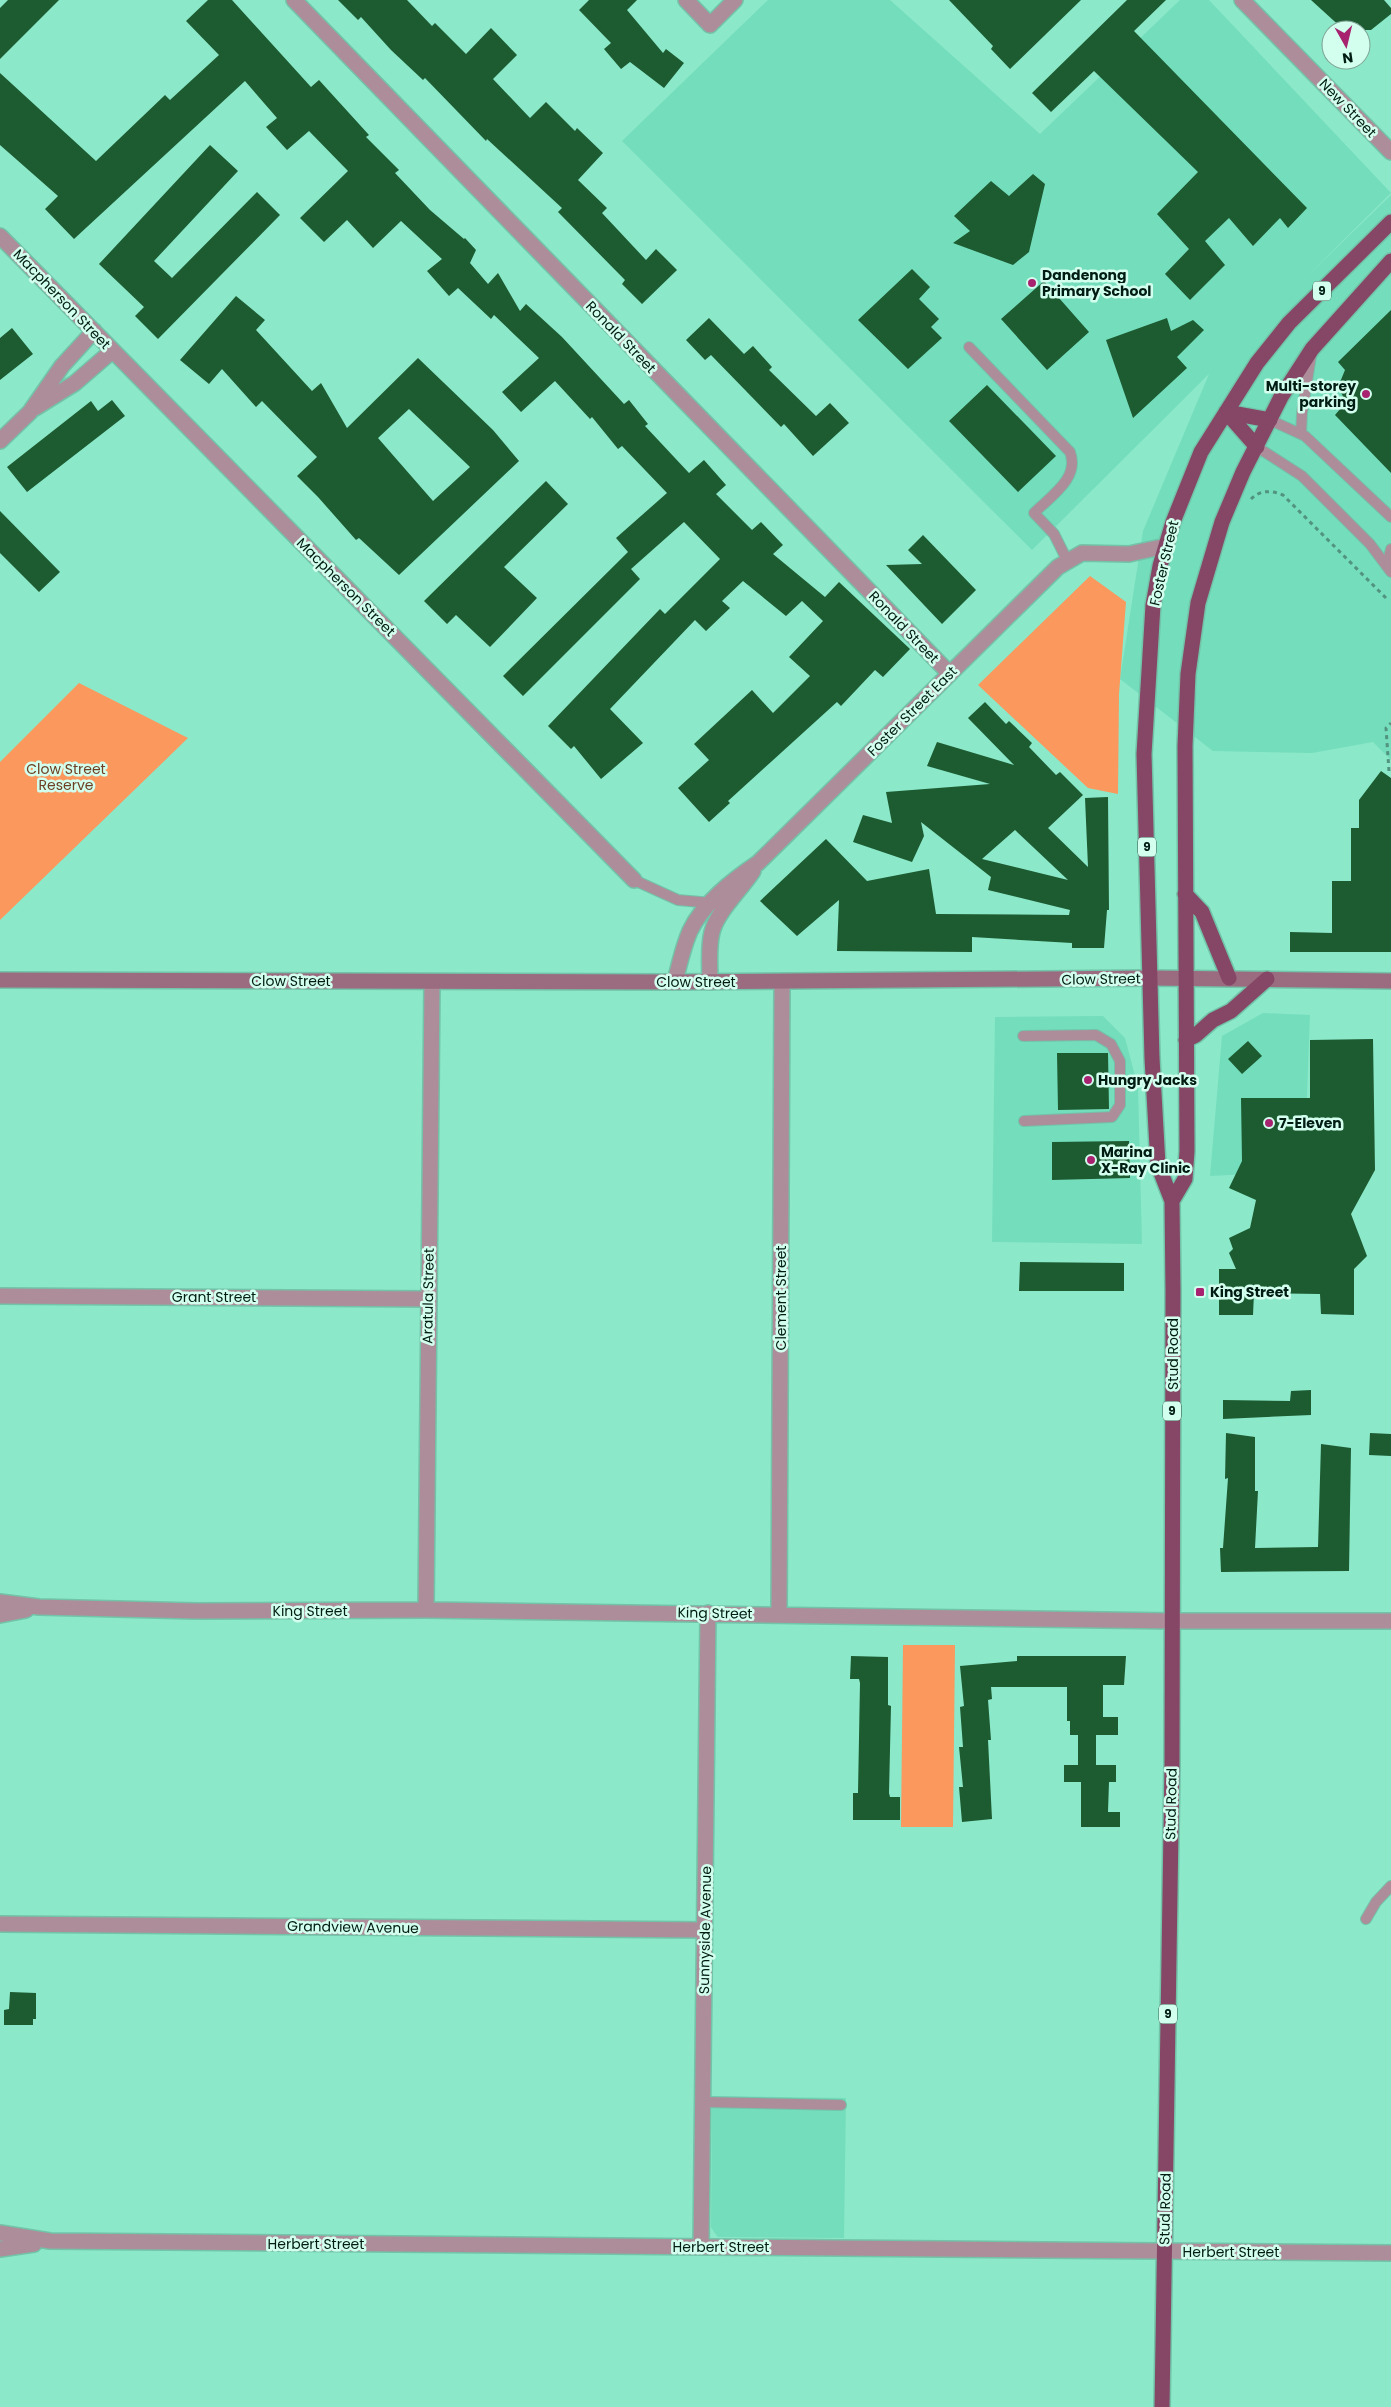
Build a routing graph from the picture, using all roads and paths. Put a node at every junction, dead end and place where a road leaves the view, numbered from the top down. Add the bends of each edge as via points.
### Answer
1 (294, 0) edge
2 (686, 0) edge
3 (735, 0) edge
4 (1242, 0) edge
5 (1391, 152) edge
6 (1391, 222) edge
7 (0, 236) edge
8 (1391, 261) edge
9 (94, 332) junction
10 (968, 347) dead end
11 (1312, 349) junction
12 (112, 351) junction
13 (30, 412) junction
14 (1226, 412) junction
15 (1270, 420) junction
16 (1301, 434) junction
17 (0, 441) edge
18 (1257, 447) junction
19 (1258, 484) dead end
20 (1261, 492) junction
21 (1249, 502) dead end
22 (1391, 517) edge
23 (1166, 546) junction
24 (1391, 549) edge
25 (1067, 560) junction
26 (1391, 572) edge
27 (1387, 599) dead end
28 (949, 673) junction
29 (1391, 723) edge
30 (1389, 771) dead end
31 (758, 863) junction
32 (634, 880) joint
33 (1185, 894) junction
34 (712, 903) junction
35 (1151, 978) junction
36 (1188, 978) junction
37 (1229, 978) junction
38 (0, 980) edge
39 (1267, 980) junction
40 (432, 982) junction
41 (675, 982) junction
42 (710, 982) junction
43 (782, 982) junction
44 (1391, 982) edge
45 (1024, 1036) dead end
46 (1186, 1040) junction
47 (1024, 1121) dead end
48 (1172, 1201) junction
49 (0, 1296) edge
50 (428, 1299) junction
51 (0, 1602) edge
52 (39, 1608) junction
53 (426, 1610) junction
54 (708, 1613) junction
55 (0, 1615) edge
56 (779, 1615) junction
57 (1172, 1621) junction
58 (1391, 1621) edge
59 (1391, 1886) edge
60 (1366, 1919) dead end
61 (0, 1924) edge
62 (705, 1930) junction
63 (702, 2102) junction
64 (841, 2105) dead end
65 (0, 2233) edge
66 (50, 2241) junction
67 (701, 2247) junction
68 (0, 2249) edge
69 (1164, 2251) junction
70 (1391, 2253) edge
71 (1162, 2407) edge

1 - 28 street, Ronald Street
2 - 3 street via 710,24
4 - 5 street, New Street
6 - 14 highway, Foster Street / 9 via 1289,323 1257,363
7 - 9 street, Macpherson Street
8 - 11 highway, 9
9 - 12 street, Macpherson Street
9 - 13 street via 62,366
10 - 25 lane via 1070,452 1070,476 1034,513 1054,534
11 - 15 highway, 9
11 - 16 lane
12 - 13 street via 75,383
12 - 32 street, Macpherson Street
13 - 17 street
14 - 15 highway
14 - 18 highway
14 - 23 highway, Foster Street / 9 via 1201,452
15 - 16 lane
15 - 18 highway, 9
16 - 22 lane
18 - 26 lane via 1302,476 1370,544
18 - 33 highway, 9 via 1222,522 1198,603 1188,674 1185,737
19 - 20 path
20 - 21 path
20 - 27 path via 1283,495
23 - 25 street via 1129,554 1085,552
23 - 35 highway, Foster Street / 9 via 1153,605 1145,717
24 - 26 lane via 1388,561
25 - 28 street, Foster Street East
28 - 31 street, Foster Street East
29 - 30 path via 1386,728
31 - 34 street, Foster Street East
31 - 42 street, Foster Street East via 713,927
32 - 34 lane, Macpherson Street via 676,899
33 - 36 highway, 9
33 - 37 highway via 1202,912
34 - 41 street, Foster Street East via 690,930
35 - 36 main road, Clow Street
35 - 43 main road, Clow Street
35 - 48 highway, Stud Road / 9 via 1158,1165
36 - 37 main road, Clow Street
36 - 46 highway, Stud Road / 9
37 - 39 main road, Clow Street
38 - 40 main road, Clow Street
39 - 44 main road, Clow Street
39 - 46 highway via 1231,1011
40 - 41 main road, Clow Street
40 - 50 street, Aratula Street
41 - 42 main road, Clow Street
42 - 43 main road, Clow Street
43 - 56 street, Clement Street
45 - 47 lane via 1096,1035 1111,1044 1120,1061 1120,1105 1112,1117
46 - 48 highway, Stud Road / 9 via 1187,1150 1184,1179
48 - 57 highway, Stud Road / 9
49 - 50 street, Grant Street
50 - 53 street, Aratula Street
51 - 52 street, King Street
52 - 53 street, King Street
52 - 55 street, King Street
53 - 54 street, King Street
54 - 56 street, King Street
54 - 62 street, Sunnyside Avenue
56 - 57 street, King Street
57 - 58 street, King Street
57 - 69 highway, Stud Road / 9
59 - 60 lane via 1379,1897
61 - 62 street, Grandview Avenue
62 - 63 street, Sunnyside Avenue
63 - 64 lane
63 - 67 street, Sunnyside Avenue
65 - 66 street, Herbert Street
66 - 67 street, Herbert Street
66 - 68 street, Herbert Street
67 - 69 street, Herbert Street
69 - 70 street, Herbert Street
69 - 71 highway, Stud Road / 9

